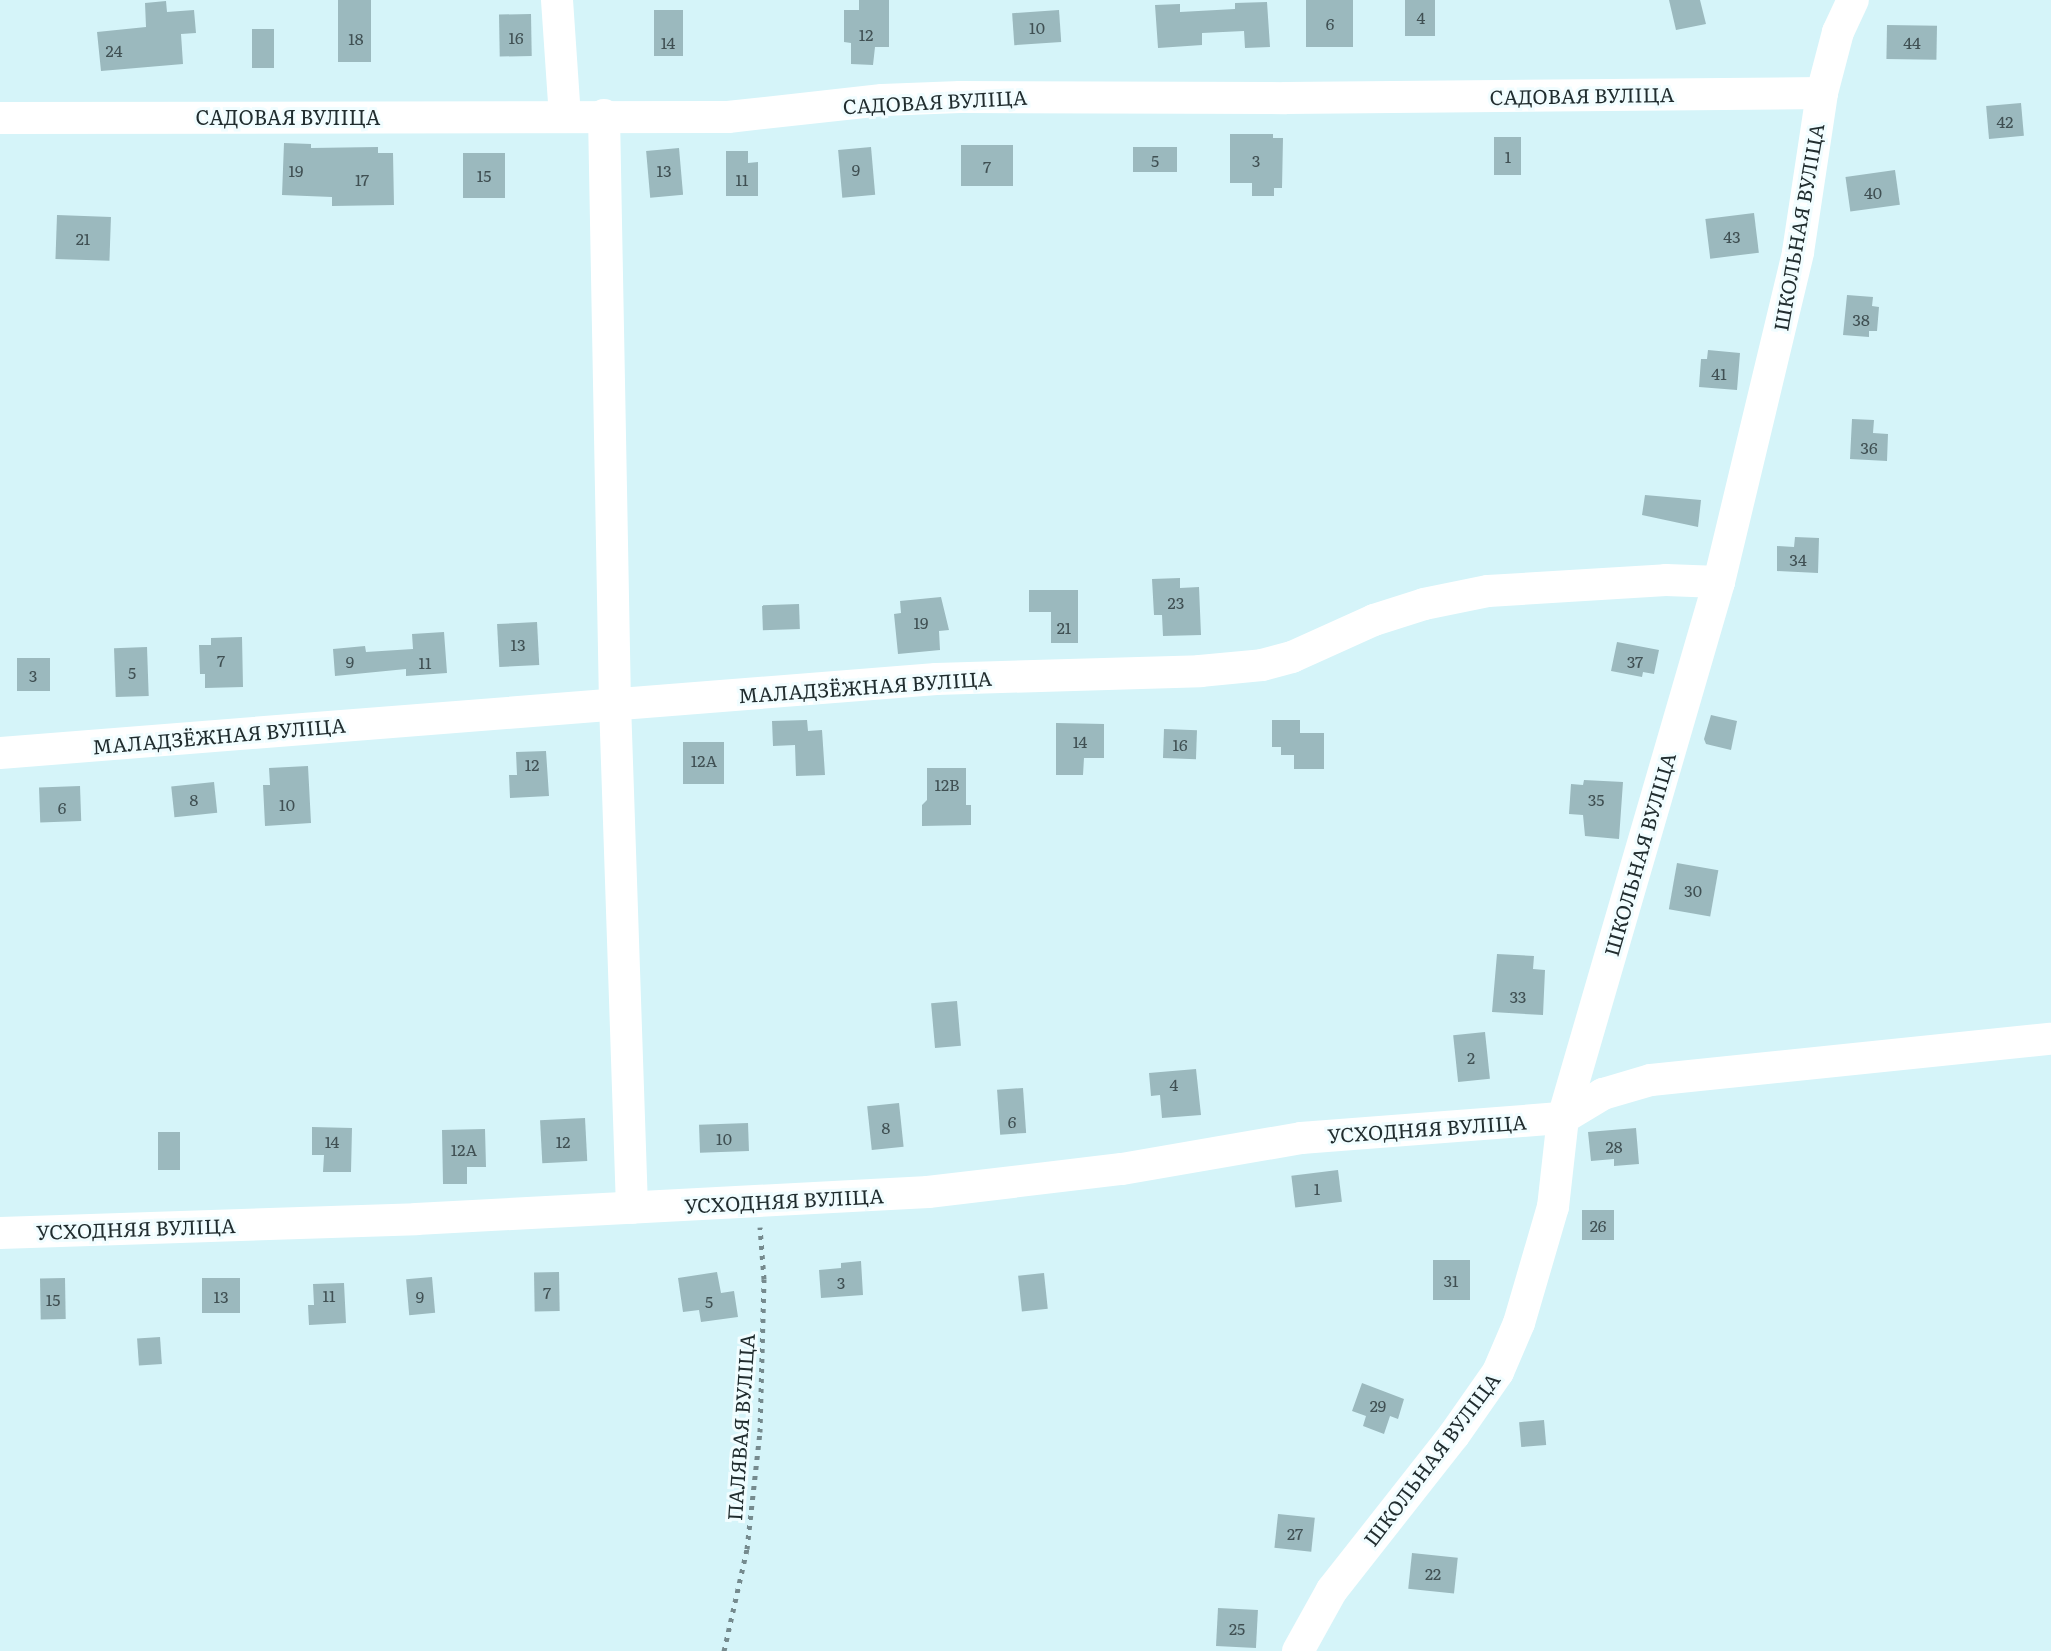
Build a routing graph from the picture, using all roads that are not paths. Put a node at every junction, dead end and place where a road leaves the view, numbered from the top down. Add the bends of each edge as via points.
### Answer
1 (557, 0) edge
2 (1853, 0) edge
3 (1822, 93) junction
4 (604, 115) junction
5 (565, 116) junction
6 (0, 118) edge
7 (1719, 582) junction
8 (615, 703) junction
9 (0, 753) edge
10 (2051, 1039) edge
11 (1563, 1118) junction
12 (632, 1208) junction
13 (0, 1233) edge
14 (1298, 1651) edge

1 - 5 street
2 - 3 street, ШКОЛЬНАЯ ВУЛІЦА via 1838,32
3 - 4 street, САДОВАЯ ВУЛІЦА via 960,97 728,117
3 - 7 street, ШКОЛЬНАЯ ВУЛІЦА via 1798,252
4 - 5 street, САДОВАЯ ВУЛІЦА
4 - 8 street
5 - 6 street, САДОВАЯ ВУЛІЦА
7 - 8 street, МАЛАДЗЁЖНАЯ ВУЛІЦА via 1590,584 1461,596 1374,620 1262,665 936,679
7 - 11 street, ШКОЛЬНАЯ ВУЛІЦА
8 - 9 street, МАЛАДЗЁЖНАЯ ВУЛІЦА
8 - 12 street
10 - 11 street via 1651,1080 1603,1094
11 - 12 street, УСХОДНЯЯ ВУЛІЦА via 1301,1138 1122,1169 928,1192
11 - 14 street, ШКОЛЬНАЯ ВУЛІЦА via 1553,1207 1519,1323 1498,1372 1332,1590
12 - 13 street, УСХОДНЯЯ ВУЛІЦА

